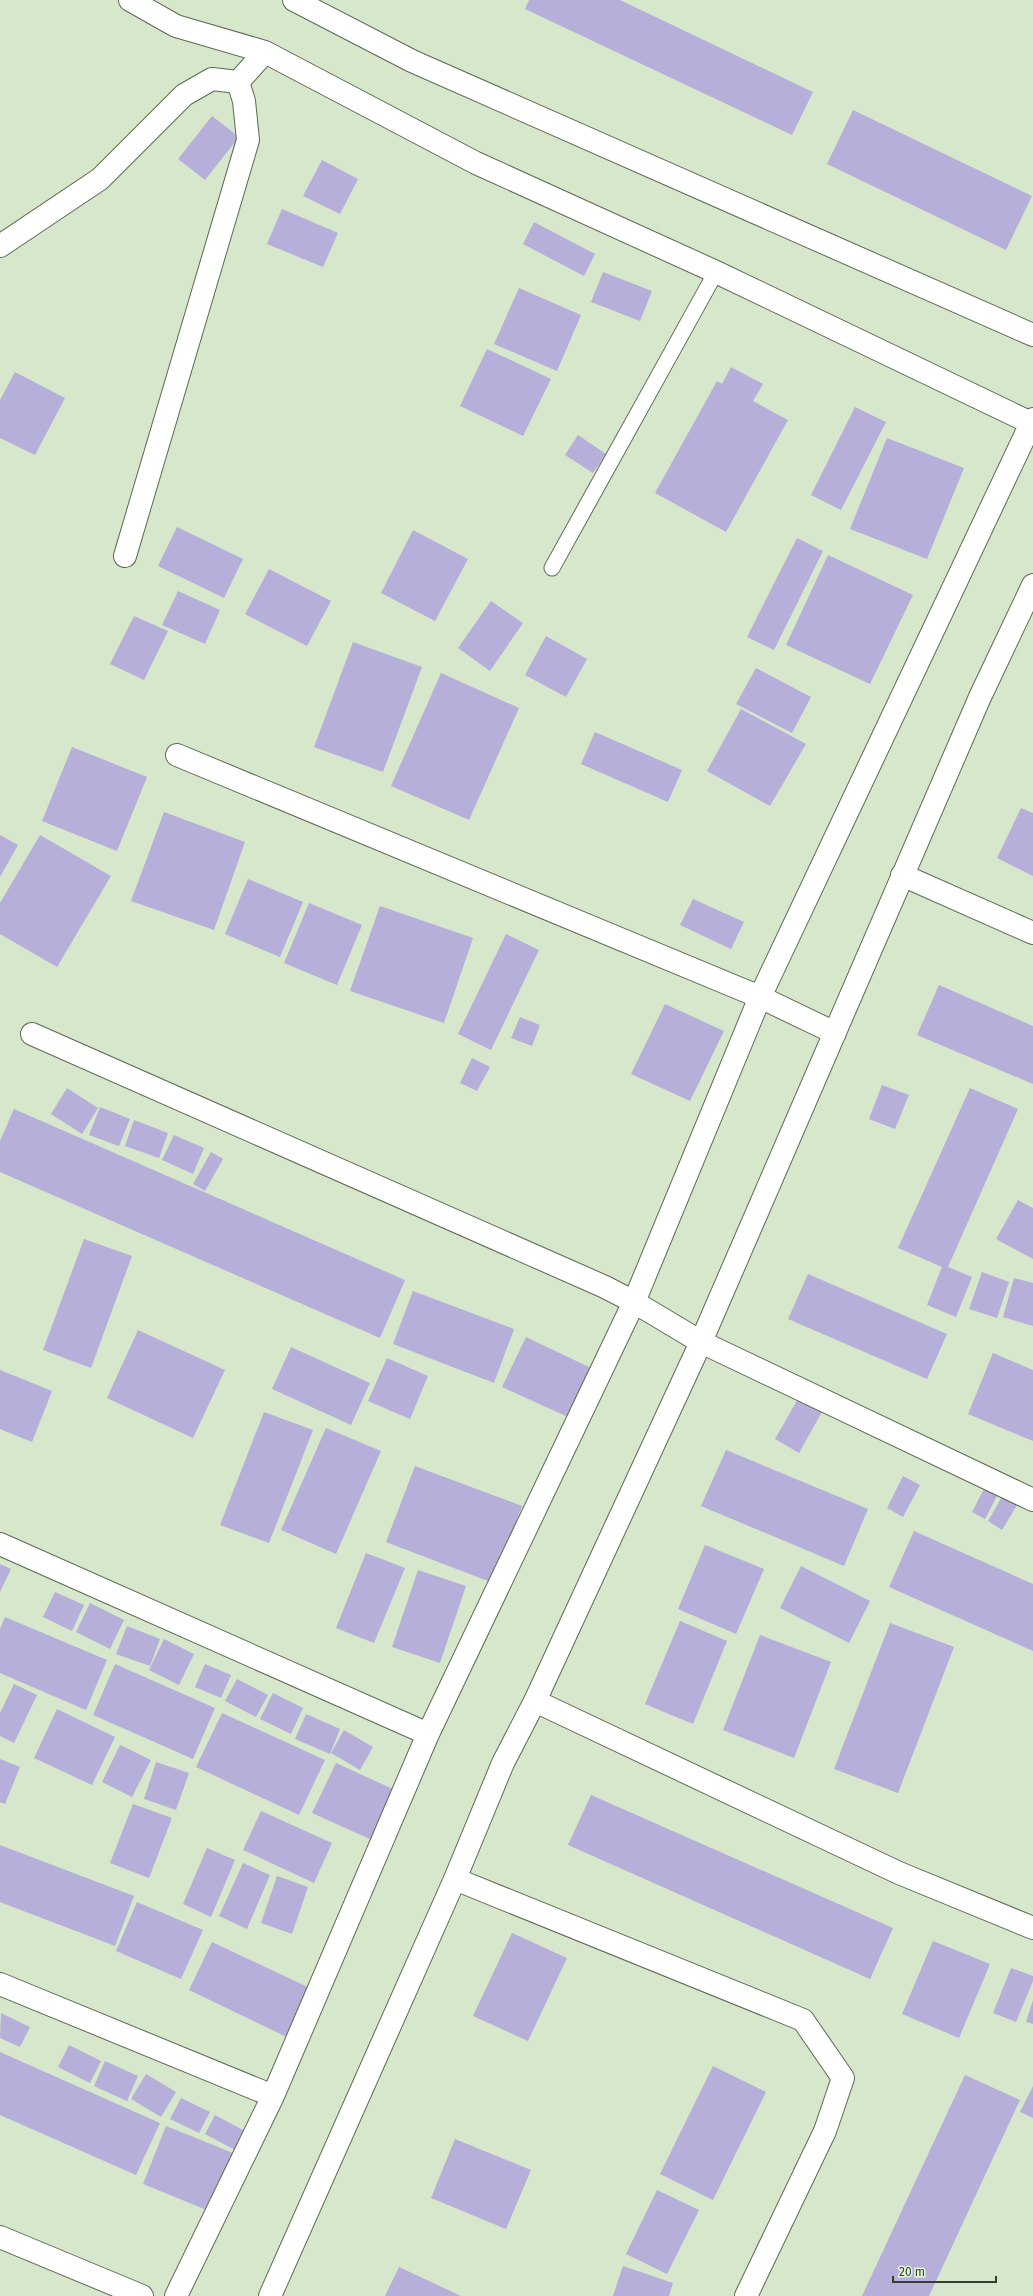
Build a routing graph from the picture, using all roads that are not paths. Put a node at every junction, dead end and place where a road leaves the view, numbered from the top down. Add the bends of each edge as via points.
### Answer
1 (130, 0) edge
2 (294, 0) edge
3 (265, 52) junction
4 (238, 82) junction
5 (0, 246) edge
6 (716, 272) junction
7 (1033, 334) edge
8 (1032, 422) edge
9 (125, 556) dead end
10 (552, 568) dead end
11 (1033, 585) edge
12 (177, 755) dead end
13 (902, 875) junction
14 (1033, 933) edge
15 (760, 997) junction
16 (835, 1033) junction
17 (32, 1034) dead end
18 (634, 1302) junction
19 (701, 1342) junction
20 (1033, 1500) edge
21 (0, 1544) edge
22 (535, 1701) junction
23 (428, 1734) junction
24 (454, 1879) junction
25 (1033, 1928) edge
26 (0, 1984) edge
27 (273, 2096) junction
28 (0, 2236) edge
29 (142, 2296) edge
30 (176, 2296) edge
31 (270, 2296) edge
32 (746, 2296) edge

1 - 3 street via 176,26
2 - 7 street via 412,61
3 - 4 street
3 - 6 street via 476,163
4 - 5 street via 212,79 184,95 100,179
4 - 9 street via 244,101 248,140
6 - 8 street
6 - 10 lane
8 - 15 street
11 - 13 street via 980,697
12 - 15 street
13 - 14 street
13 - 16 street
15 - 16 street
15 - 18 street
16 - 19 street
17 - 18 street
18 - 19 street
18 - 23 street
19 - 20 street
19 - 22 street
21 - 23 street
22 - 24 street via 503,1763
22 - 25 street via 899,1873
23 - 27 street
24 - 31 street
24 - 32 street via 803,2020 843,2078 825,2131
26 - 27 street
27 - 30 street
28 - 29 street

